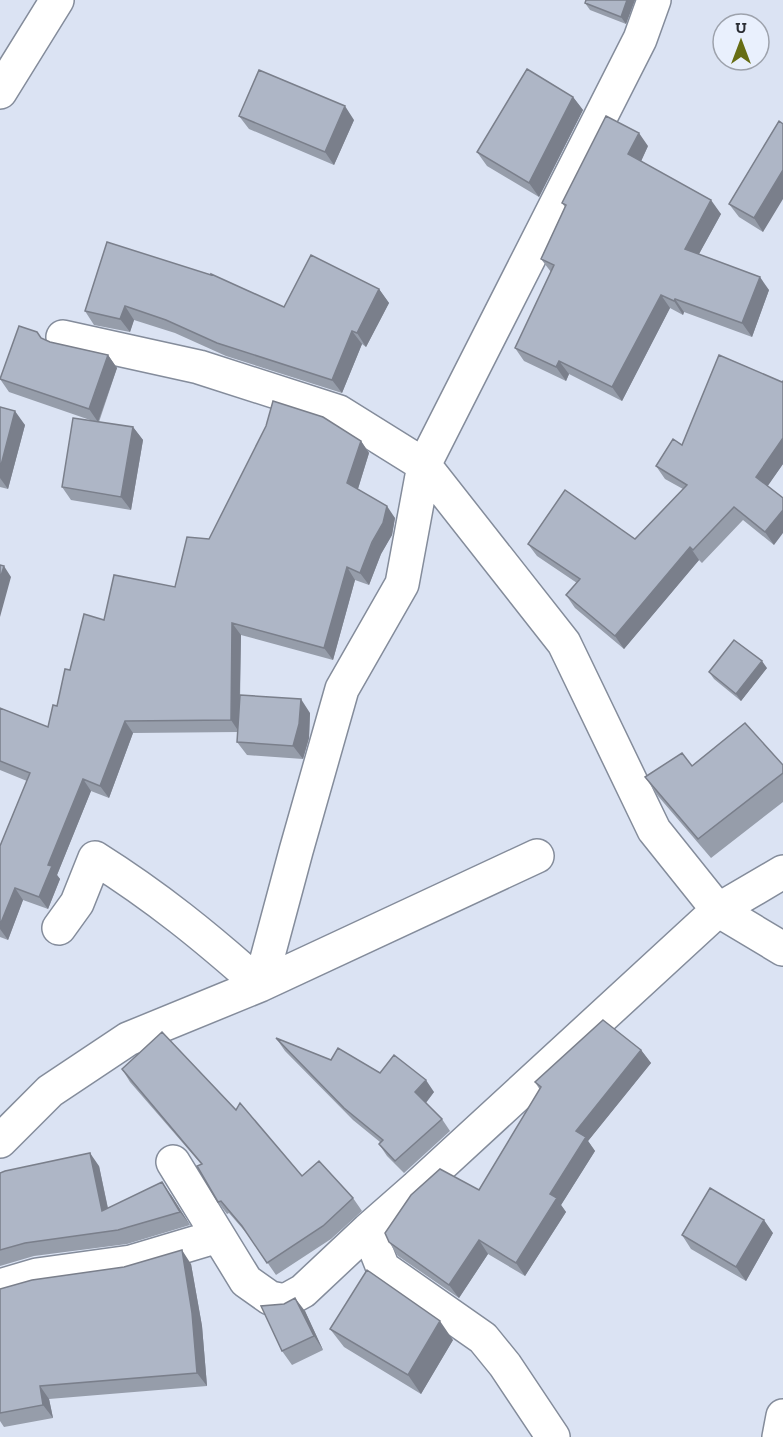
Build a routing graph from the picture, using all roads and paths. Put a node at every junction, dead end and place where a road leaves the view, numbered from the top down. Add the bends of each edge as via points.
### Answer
1 (57, 0) edge
2 (654, 0) edge
3 (0, 92) edge
4 (63, 337) dead end
5 (424, 465) junction
6 (537, 856) dead end
7 (783, 872) edge
8 (718, 910) junction
9 (59, 928) dead end
10 (783, 949) edge
11 (260, 985) junction
12 (0, 1141) edge
13 (173, 1162) dead end
14 (368, 1230) junction
15 (218, 1236) junction
16 (0, 1286) edge
17 (783, 1416) edge
18 (553, 1437) edge
19 (780, 1437) edge

1 - 3 street
2 - 5 street via 640,39
4 - 5 street via 199,367 339,412
5 - 8 street via 564,643 654,830
5 - 11 street via 402,584 342,689
6 - 11 street
7 - 8 street
8 - 10 street
8 - 14 street
9 - 11 street via 77,903 95,858 141,886 196,928
11 - 12 street via 128,1039 50,1091
13 - 15 street
14 - 15 street via 303,1291 285,1300 270,1298 246,1281
14 - 18 street via 383,1268 483,1338
15 - 16 street via 131,1262 37,1275
17 - 19 street

